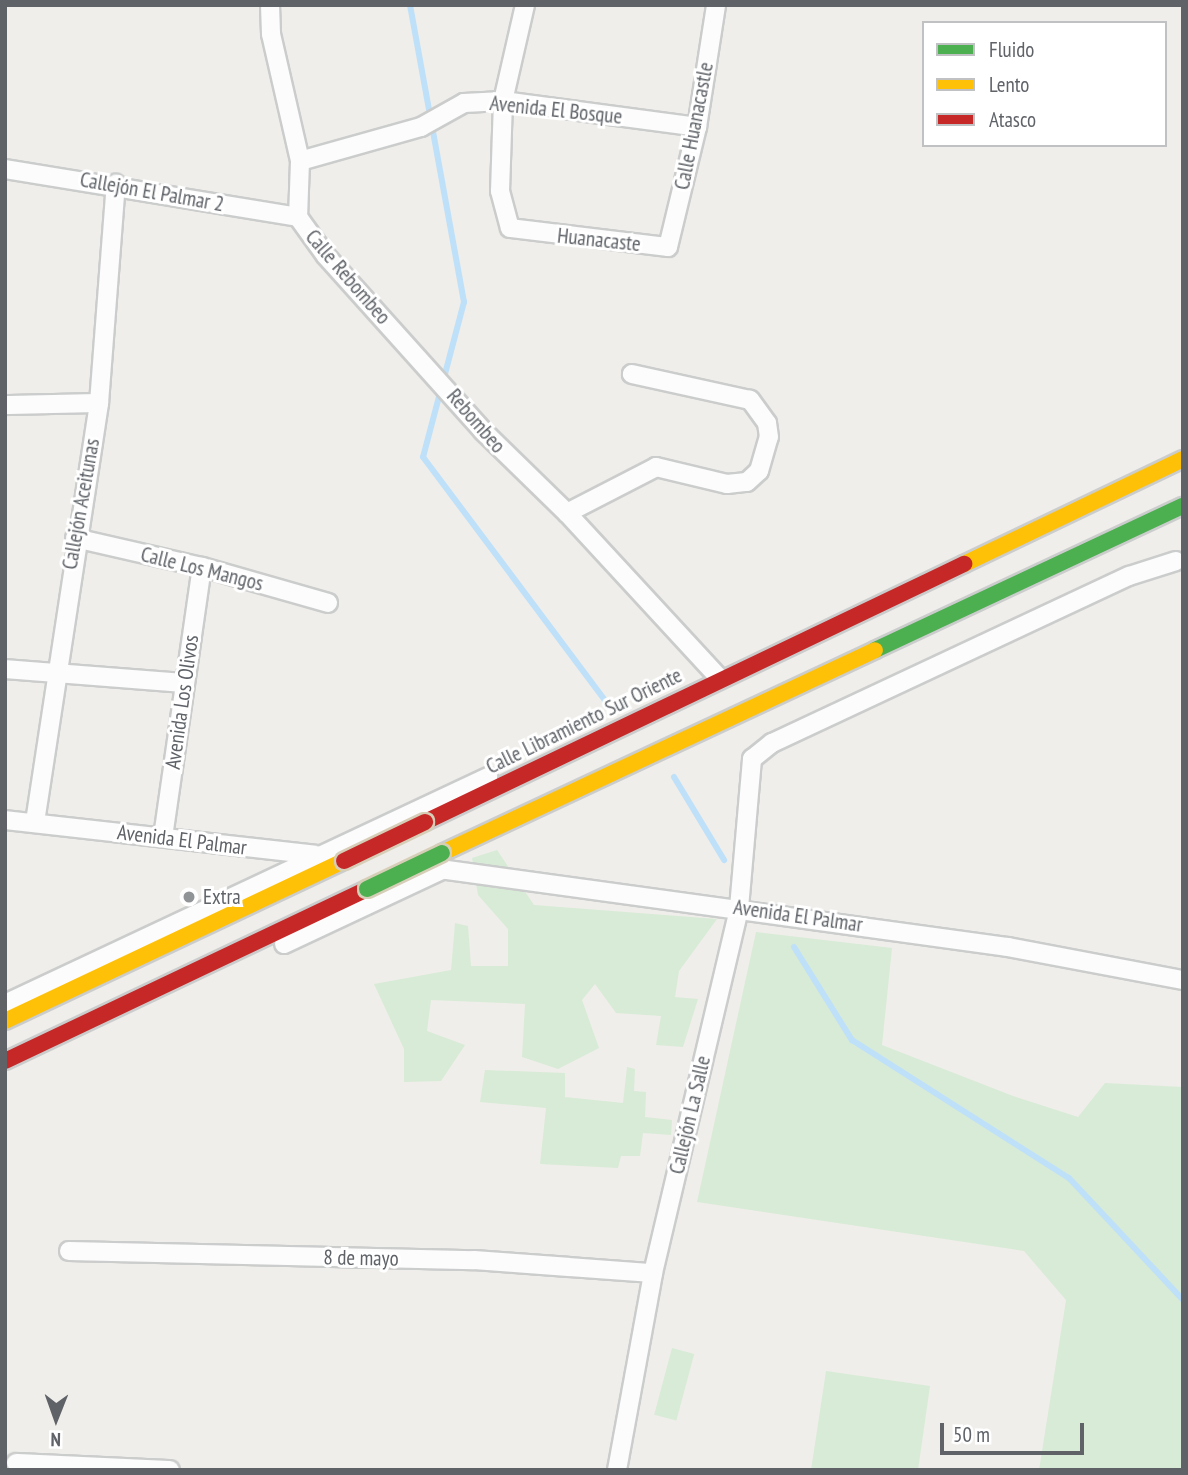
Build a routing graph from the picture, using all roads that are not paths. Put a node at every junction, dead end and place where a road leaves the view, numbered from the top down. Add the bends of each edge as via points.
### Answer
1 (270, 5) edge
2 (525, 5) edge
3 (716, 5) edge
4 (503, 101) junction
5 (697, 127) junction
6 (300, 161) junction
7 (5, 169) edge
8 (116, 184) junction
9 (298, 217) junction
10 (668, 247) joint
11 (432, 371) joint
12 (632, 374) dead end
13 (99, 402) junction
14 (5, 405) edge
15 (1183, 459) edge
16 (1183, 506) edge
17 (567, 513) junction
18 (75, 538) junction
19 (1176, 561) dead end
20 (202, 567) junction
21 (328, 603) dead end
22 (5, 669) edge
23 (54, 673) junction
24 (719, 678) junction
25 (184, 683) junction
26 (543, 765) junction
27 (519, 816) joint
28 (5, 820) edge
29 (35, 822) junction
30 (163, 837) junction
31 (316, 855) junction
32 (442, 861) junction
33 (358, 864) dead end
34 (411, 865) dead end
35 (747, 909) junction
36 (1183, 980) edge
37 (5, 1004) edge
38 (5, 1021) edge
39 (5, 1061) edge
40 (5, 1075) edge
41 (69, 1251) dead end
42 (653, 1273) junction
43 (16, 1463) dead end
44 (50, 1467) edge
45 (127, 1469) edge
46 (170, 1470) edge
47 (617, 1470) edge

1 - 6 street, Calle Rebombeo via 271,34
2 - 4 street
3 - 5 street, Calle Huanacastle
4 - 5 street, Avenida El Bosque
4 - 6 street, Avenida El Bosque via 464,103 421,127
4 - 10 street, Huanacaste via 500,191 510,228
5 - 10 street, Calle Huanacastle
6 - 9 street, Calle Rebombeo
7 - 8 street, Callejón El Palmar 2
8 - 9 street, Callejón El Palmar 2
8 - 13 street, Callejón Aceitunas
9 - 11 street, Calle Rebombeo via 326,257
11 - 17 street, Rebombeo via 520,470
12 - 17 street via 750,400 767,423 769,437 760,471 747,482 727,484 656,467
13 - 14 street
13 - 18 street, Callejón Aceitunas
15 - 24 main road, Calle Libramiento Sur Oriente
16 - 27 main road
17 - 24 street
18 - 20 street, Calle Los Mangos
18 - 23 street, Callejón Aceitunas
19 - 35 street, Callejón La Salle via 1129,576 772,743 752,759 738,884
20 - 21 street, Calle Los Mangos
20 - 25 street, Avenida Los Olivos
22 - 23 street
23 - 25 street
23 - 29 street, Callejón Aceitunas
24 - 26 main road, Calle Libramiento Sur Oriente
25 - 30 street, Avenida Los Olivos
26 - 31 street via 495,774
26 - 38 main road, Calle Libramiento Sur Oriente, bridge
27 - 32 street via 502,835
28 - 29 street, Avenida El Palmar
29 - 30 street, Avenida El Palmar
30 - 31 street, Avenida El Palmar
31 - 33 street, Avenida El Palmar
31 - 37 street
32 - 34 street, Avenida El Palmar
32 - 35 street, Avenida El Palmar
32 - 39 main road, bridge
32 - 40 street
35 - 36 street, Avenida El Palmar via 1008,947
35 - 42 street, Callejón La Salle
41 - 42 street, 8 de mayo via 474,1261
42 - 47 street, Callejón La Salle
43 - 44 street
44 - 45 street
45 - 46 street

